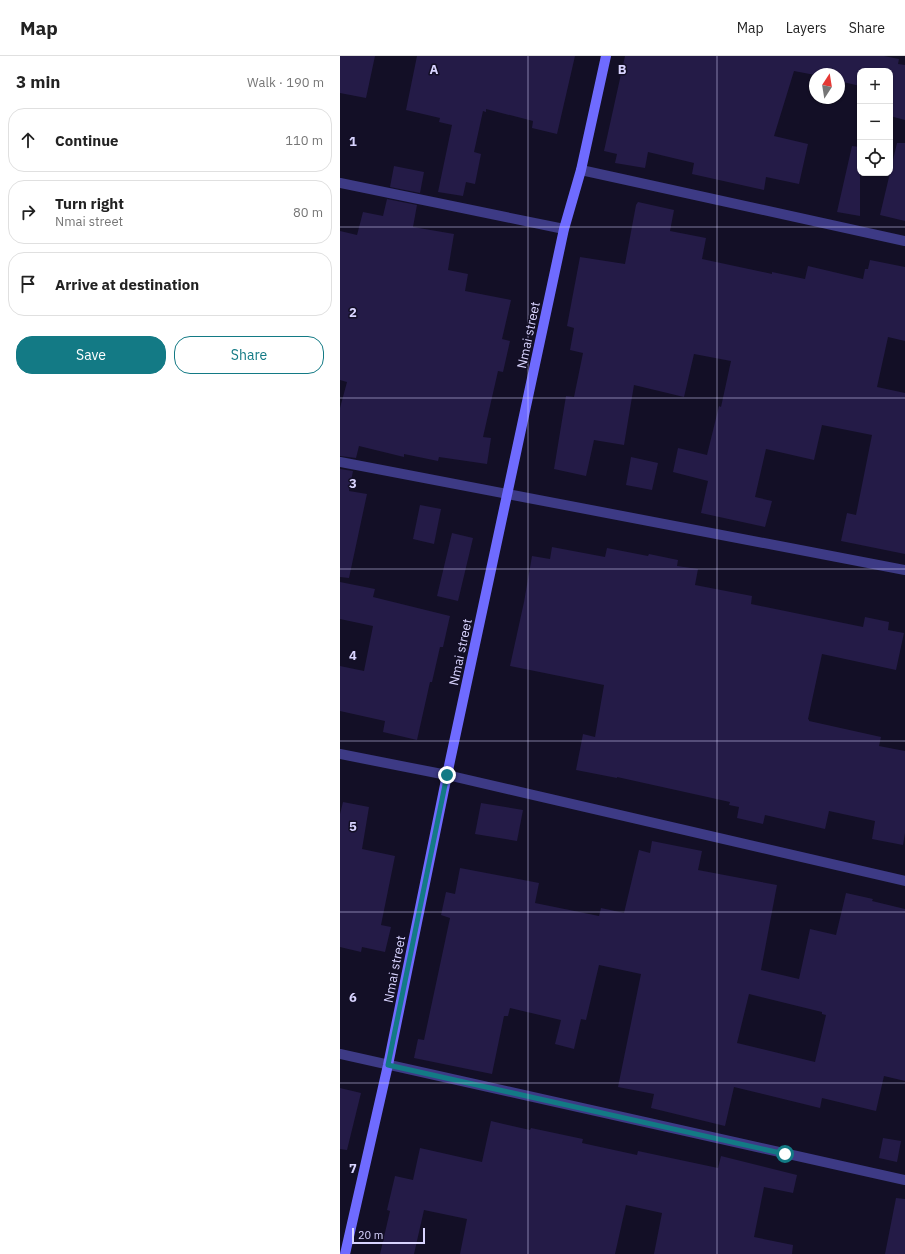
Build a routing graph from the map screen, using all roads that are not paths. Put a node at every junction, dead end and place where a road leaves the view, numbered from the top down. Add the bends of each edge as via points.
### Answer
1 (606, 56) edge
2 (581, 170) junction
3 (340, 183) edge
4 (564, 229) junction
5 (905, 241) edge
6 (340, 462) edge
7 (508, 493) junction
8 (905, 570) edge
9 (340, 754) edge
10 (447, 775) junction
11 (905, 881) edge
12 (340, 1054) edge
13 (388, 1065) junction
14 (905, 1180) edge
15 (345, 1254) edge

1 - 2 street, Nmai street
2 - 4 street, Nmai street
2 - 5 street
3 - 4 street
4 - 7 street, Nmai street
6 - 7 street
7 - 8 street
7 - 10 street, Nmai street
9 - 10 street
10 - 11 street
10 - 13 street, Nmai street
12 - 13 street
13 - 14 street
13 - 15 street, Nmai street

